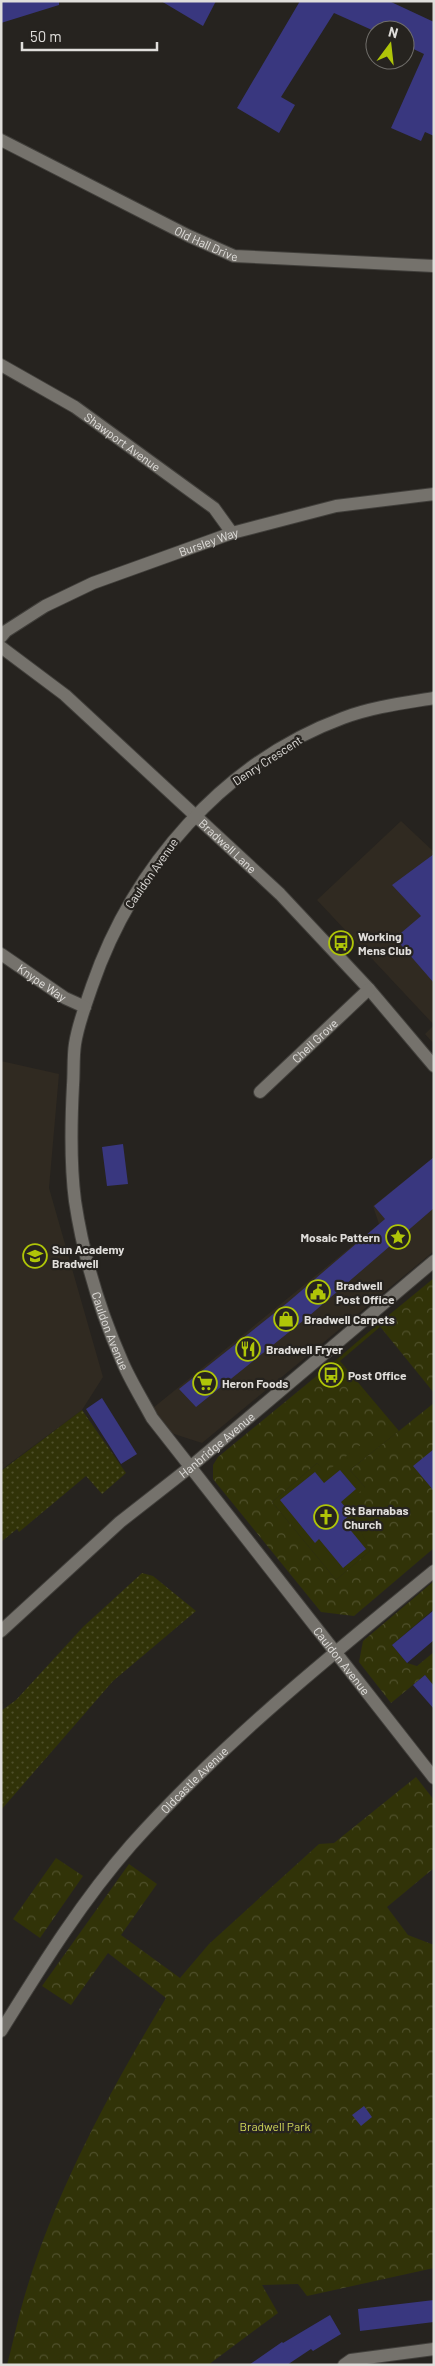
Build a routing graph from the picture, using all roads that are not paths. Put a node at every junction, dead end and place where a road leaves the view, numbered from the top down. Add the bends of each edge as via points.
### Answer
1 (1, 140) edge
2 (434, 266) edge
3 (1, 364) edge
4 (434, 494) edge
5 (232, 533) junction
6 (1, 637) edge
7 (1, 647) edge
8 (434, 698) edge
9 (196, 815) junction
10 (1, 954) edge
11 (369, 989) junction
12 (85, 1007) junction
13 (434, 1066) edge
14 (260, 1092) dead end
15 (434, 1261) edge
16 (189, 1468) junction
17 (434, 1571) edge
18 (1, 1631) edge
19 (336, 1651) junction
20 (434, 1778) edge
21 (1, 2031) edge
22 (434, 2349) edge
23 (344, 2365) edge

1 - 2 street, Old Hall Drive via 234,256
3 - 5 street, Shawport Avenue via 75,407 214,508
4 - 5 street, Bursley Way via 336,506
5 - 6 street, Bursley Way via 93,583 45,606
7 - 9 street, Bradwell Lane via 65,695
8 - 9 street, Denry Crescent via 344,717 295,740 234,780
9 - 11 street, Bradwell Lane via 280,894
9 - 12 street, Cauldon Avenue via 171,842 127,904 101,959
10 - 12 street, Knype Way via 65,998
11 - 13 street, Bradwell Lane
11 - 14 street, Chell Grove
12 - 16 street, Cauldon Avenue via 76,1044 71,1129 75,1200 82,1234 101,1304 122,1360 152,1418
15 - 16 street, Hanbridge Avenue
16 - 18 street, Hanbridge Avenue via 120,1522
16 - 19 street, Cauldon Avenue
17 - 19 street, Oldcastle Avenue
19 - 20 street, Cauldon Avenue
19 - 21 street, Oldcastle Avenue via 190,1782 130,1846 74,1917
22 - 23 street via 351,2360

